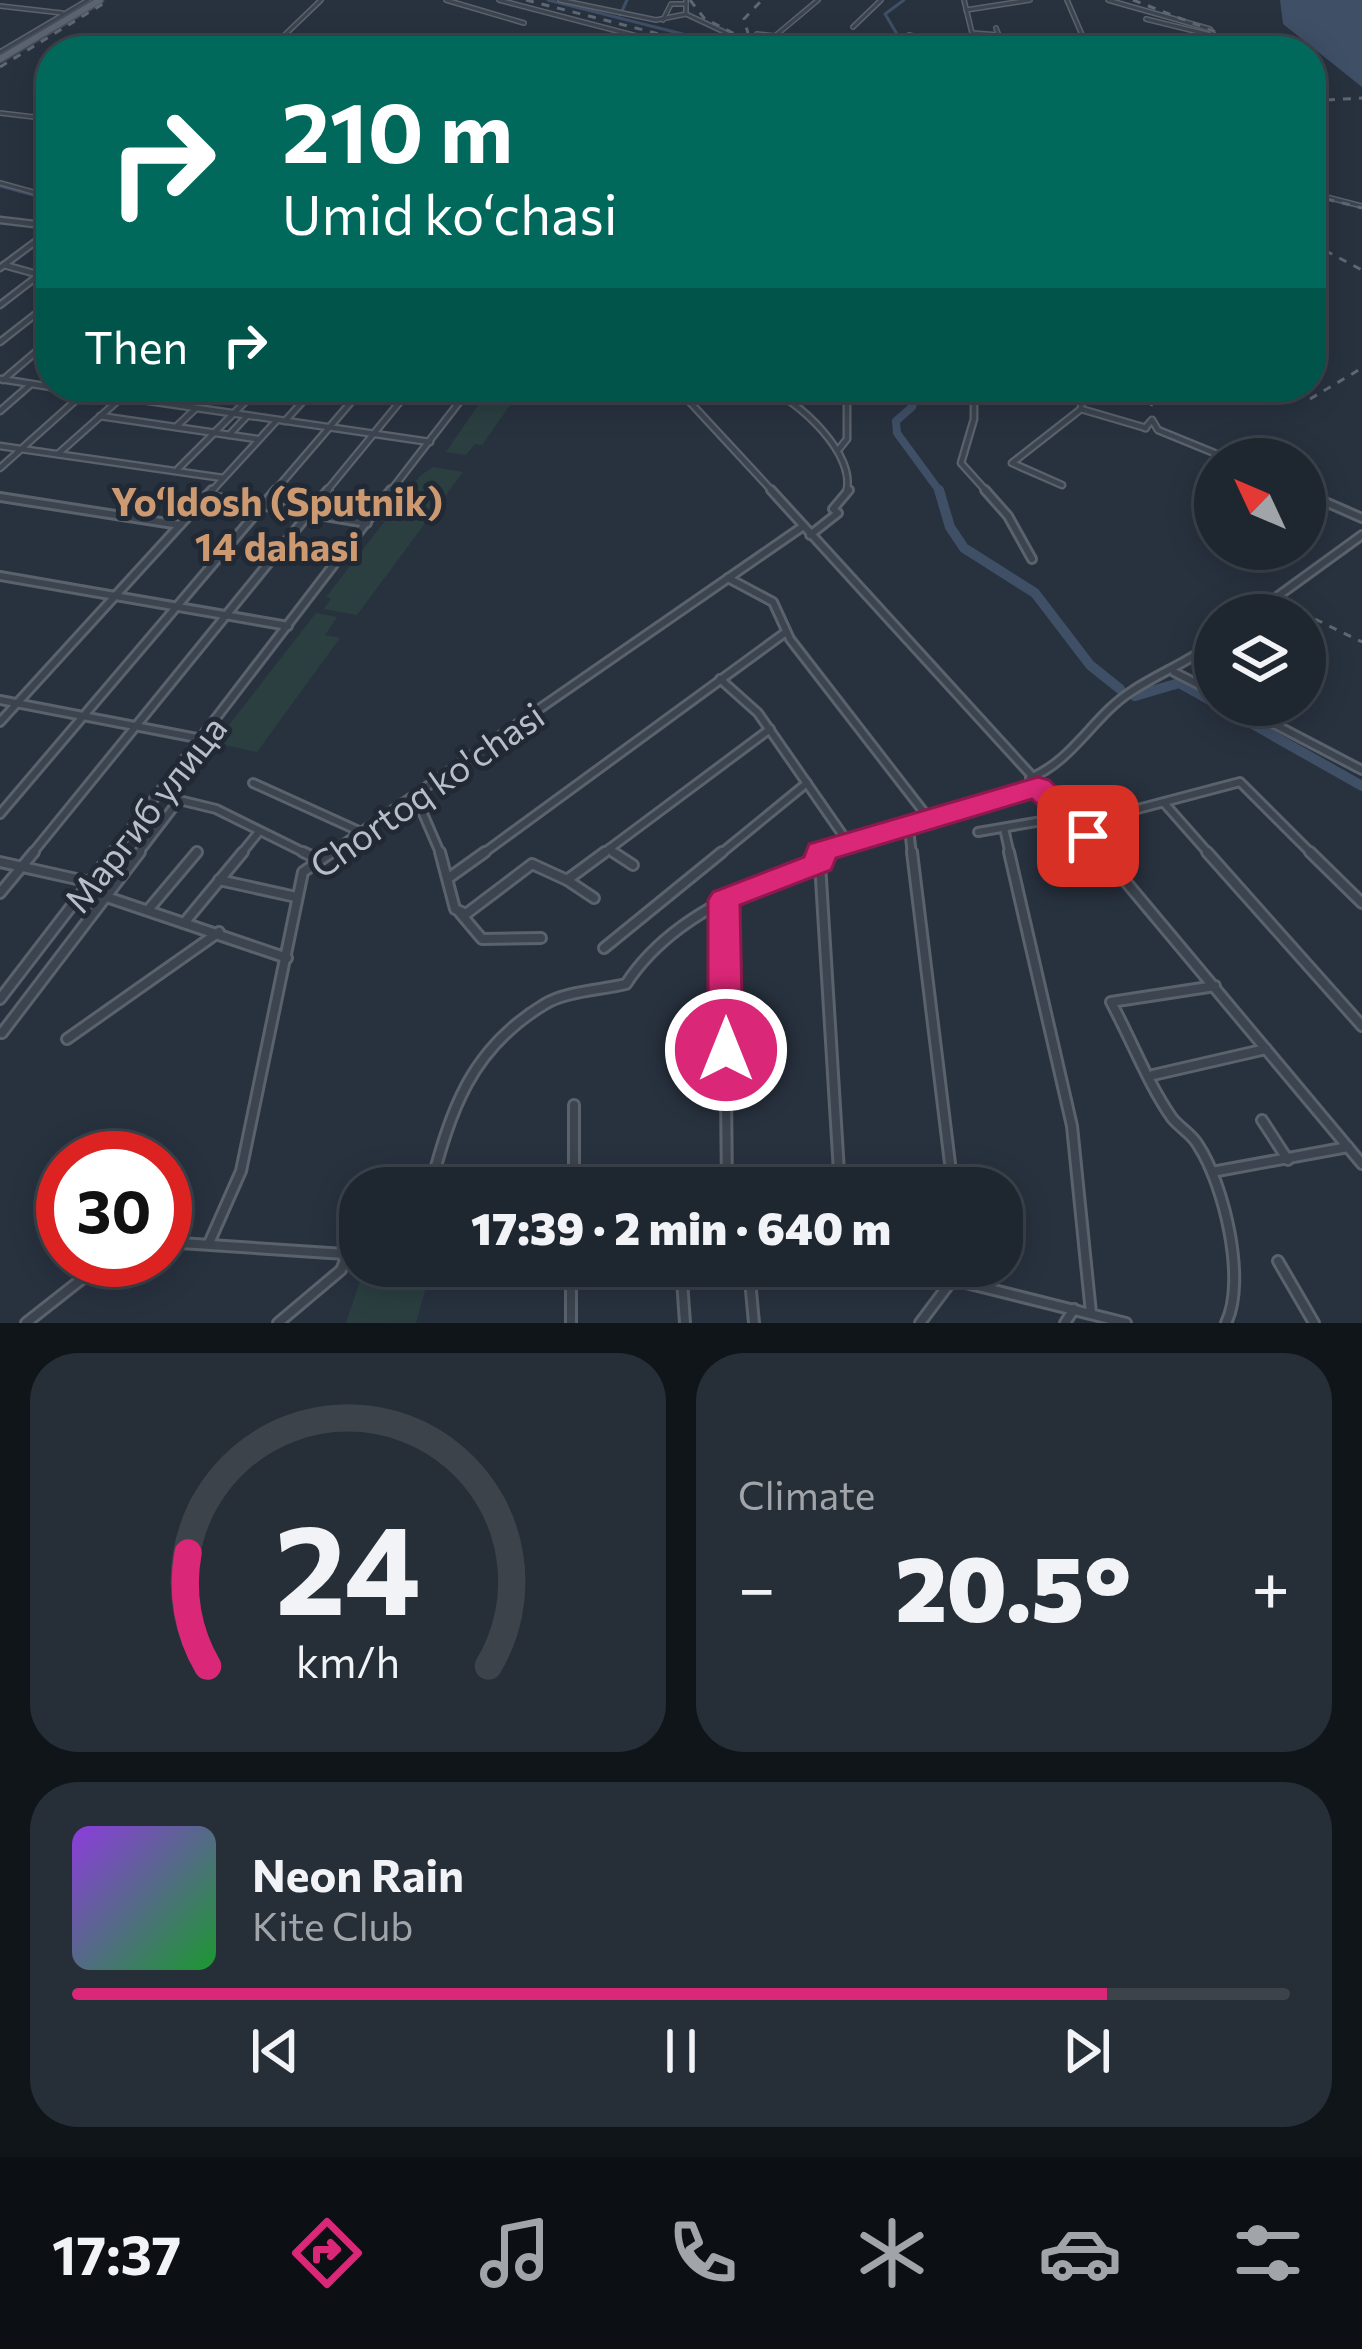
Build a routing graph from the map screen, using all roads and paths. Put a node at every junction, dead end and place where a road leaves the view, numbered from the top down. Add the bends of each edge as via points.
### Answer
1 (318, 0) edge
2 (446, 0) edge
3 (500, 0) edge
4 (560, 0) edge
5 (633, 0) edge
6 (818, 0) edge
7 (881, 0) edge
8 (964, 0) edge
9 (1030, 0) edge
10 (1067, 0) edge
11 (1108, 0) edge
12 (90, 1) edge
13 (686, 2) edge
14 (1, 3) edge
15 (966, 10) junction
16 (64, 13) dead end
17 (626, 13) junction
18 (686, 14) junction
19 (1146, 19) dead end
20 (663, 20) junction
21 (524, 22) dead end
22 (853, 27) dead end
23 (995, 28) dead end
24 (1176, 28) junction
25 (1186, 31) junction
26 (972, 33) junction
27 (758, 34) dead end
28 (909, 35) dead end
29 (1000, 35) joint
30 (281, 36) edge
31 (637, 36) edge
32 (733, 36) edge
33 (913, 36) edge
34 (971, 36) edge
35 (1083, 36) edge
36 (1214, 36) edge
37 (1218, 36) edge
38 (0, 53) edge
39 (0, 115) edge
40 (36, 119) edge
41 (0, 183) edge
42 (36, 193) edge
43 (1326, 197) edge
44 (1362, 206) edge
45 (0, 220) edge
46 (36, 226) edge
47 (36, 240) edge
48 (2, 267) edge
49 (36, 274) edge
50 (36, 277) edge
51 (0, 305) edge
52 (36, 314) edge
53 (0, 342) edge
54 (36, 351) edge
55 (1, 379) edge
56 (32, 384) junction
57 (36, 384) edge
58 (74, 402) edge
59 (116, 402) edge
60 (158, 402) edge
61 (191, 402) edge
62 (245, 402) edge
63 (300, 402) edge
64 (352, 402) edge
65 (400, 402) edge
66 (459, 402) edge
67 (690, 402) edge
68 (797, 402) edge
69 (847, 402) edge
70 (974, 402) edge
71 (1081, 402) edge
72 (187, 406) junction
73 (197, 408) junction
74 (1081, 409) junction
75 (0, 411) edge
76 (234, 413) junction
77 (100, 416) junction
78 (248, 416) junction
79 (281, 420) junction
80 (176, 427) junction
81 (331, 428) junction
82 (1145, 428) junction
83 (1158, 430) junction
84 (213, 433) junction
85 (375, 434) junction
86 (229, 435) junction
87 (258, 440) junction
88 (430, 442) junction
89 (1194, 445) edge
90 (0, 446) edge
91 (21, 448) junction
92 (839, 449) junction
93 (58, 454) junction
94 (0, 468) edge
95 (176, 471) junction
96 (223, 478) junction
97 (1062, 485) dead end
98 (206, 496) junction
99 (0, 497) edge
100 (11, 499) junction
101 (1326, 502) edge
102 (264, 506) junction
103 (0, 509) edge
104 (309, 514) junction
105 (1362, 518) edge
106 (367, 523) junction
107 (180, 525) junction
108 (802, 526) junction
109 (810, 535) junction
110 (1362, 535) edge
111 (1032, 559) dead end
112 (0, 576) edge
113 (728, 578) junction
114 (1281, 594) edge
115 (116, 596) junction
116 (177, 607) junction
117 (226, 615) junction
118 (287, 626) junction
119 (786, 632) junction
120 (1194, 657) edge
121 (1174, 672) junction
122 (720, 679) junction
123 (1194, 682) edge
124 (0, 700) edge
125 (17, 703) junction
126 (84, 716) junction
127 (0, 722) edge
128 (139, 726) junction
129 (1278, 726) edge
130 (770, 729) junction
131 (202, 739) junction
132 (1362, 770) edge
133 (1030, 778) junction
134 (253, 783) dead end
135 (807, 783) junction
136 (1038, 787) junction
137 (415, 795) junction
138 (1164, 803) junction
139 (0, 814) edge
140 (1065, 817) junction
141 (930, 820) junction
142 (1077, 825) junction
143 (909, 827) junction
144 (1004, 828) junction
145 (361, 832) junction
146 (978, 832) dead end
147 (259, 833) junction
148 (849, 844) junction
149 (609, 849) junction
150 (197, 852) dead end
151 (320, 860) junction
152 (0, 862) edge
153 (820, 863) junction
154 (633, 865) dead end
155 (22, 867) junction
156 (450, 877) junction
157 (218, 880) junction
158 (567, 880) junction
159 (88, 886) junction
160 (0, 893) edge
161 (107, 896) junction
162 (296, 897) junction
163 (594, 898) dead end
164 (724, 900) junction
165 (1362, 903) edge
166 (148, 910) junction
167 (460, 913) junction
168 (184, 923) junction
169 (219, 932) junction
170 (541, 938) dead end
171 (604, 948) dead end
172 (287, 958) junction
173 (1215, 986) junction
174 (0, 999) edge
175 (1362, 1026) edge
176 (2, 1033) edge
177 (68, 1039) dead end
178 (1267, 1048) junction
179 (1153, 1075) junction
180 (574, 1105) dead end
181 (1262, 1120) dead end
182 (1354, 1151) edge
183 (1288, 1160) junction
184 (1362, 1163) edge
185 (436, 1167) edge
186 (574, 1167) edge
187 (727, 1167) edge
188 (839, 1167) edge
189 (949, 1167) edge
190 (1212, 1172) junction
191 (192, 1241) edge
192 (210, 1241) junction
193 (339, 1255) edge
194 (1278, 1261) dead end
195 (339, 1272) edge
196 (73, 1287) edge
197 (571, 1287) edge
198 (682, 1287) edge
199 (751, 1287) edge
200 (953, 1287) edge
201 (983, 1287) edge
202 (1074, 1309) junction
203 (1090, 1313) junction
204 (32, 1321) edge
205 (278, 1323) edge
206 (571, 1323) edge
207 (685, 1323) edge
208 (754, 1323) edge
209 (920, 1323) edge
210 (1065, 1323) edge
211 (1126, 1323) edge
212 (1226, 1323) edge
213 (1314, 1323) edge

1 - 30 street
2 - 21 street
3 - 31 street
4 - 17 street
5 - 17 street
6 - 27 street via 775,36
7 - 22 street
8 - 15 street
9 - 15 street
10 - 35 street
11 - 37 street
12 - 38 main road
12 - 38 main road
13 - 18 street
13 - 20 street via 670,4
14 - 16 street
15 - 26 street
17 - 20 street
18 - 20 street
18 - 32 street
19 - 24 street
23 - 29 street
24 - 25 street
24 - 25 street via 1164,28
25 - 36 street
26 - 29 street
26 - 34 street
28 - 33 street
39 - 40 street
41 - 42 street
43 - 44 street
45 - 46 street
47 - 48 street
48 - 49 street
50 - 51 street
52 - 53 street
54 - 55 street
55 - 56 street
56 - 57 street
56 - 75 street
58 - 91 street
59 - 77 street
60 - 72 street
61 - 72 street
62 - 76 street
63 - 79 street
64 - 81 street
65 - 85 street
66 - 88 street, Маргиб улица
67 - 108 street
68 - 92 street
69 - 92 street via 848,439
70 - 111 street via 962,463
71 - 74 street
72 - 73 street
73 - 76 street
73 - 80 street
74 - 82 street
74 - 97 street via 1012,463
76 - 78 street
76 - 84 street
77 - 80 street
77 - 93 street
78 - 79 street
78 - 86 street
79 - 81 street
79 - 87 street
80 - 84 street
81 - 85 street
81 - 102 street
82 - 83 street
82 - 83 street via 1152,420
83 - 89 street
84 - 86 street
84 - 95 street
85 - 88 street
85 - 104 street
86 - 87 street
87 - 96 street
88 - 106 street, Маргиб улица
90 - 91 street
91 - 93 street
91 - 94 street
92 - 109 street via 850,489 833,509 838,513
93 - 95 street
95 - 96 street
96 - 98 street
98 - 102 street
98 - 107 street
99 - 100 street
100 - 103 street
100 - 107 street
101 - 105 street
102 - 104 street
102 - 116 street
104 - 106 street
104 - 117 street
106 - 118 street, Маргиб улица
107 - 115 street
108 - 109 street
108 - 113 street, Chortoq ko'chasi
109 - 133 street
110 - 114 street
112 - 115 street
113 - 119 street via 772,602
113 - 137 street, Chortoq ko'chasi
115 - 116 street
115 - 125 street
116 - 117 street
116 - 126 street
117 - 118 street
117 - 128 street
118 - 131 street, Маргиб улица
119 - 122 street
119 - 141 street
120 - 121 street
121 - 123 street
121 - 133 street via 1131,692 1050,770
122 - 130 street
122 - 156 street
124 - 125 street
125 - 126 street
125 - 127 street
126 - 128 street
126 - 139 street
128 - 131 street
128 - 155 street
129 - 132 street
130 - 135 street
130 - 149 street
131 - 159 street, Маргиб улица
133 - 136 street
134 - 145 street
135 - 148 street
135 - 171 street
136 - 140 street
136 - 141 street
137 - 145 street, Chortoq ko'chasi
137 - 156 street
138 - 142 street
138 - 165 street via 1246,784
138 - 175 street
140 - 142 street
140 - 144 street
141 - 143 street
142 - 173 street
143 - 148 street
143 - 189 street
144 - 146 street
144 - 203 street via 1072,1126
145 - 151 street, Chortoq ko'chasi
147 - 151 street
147 - 157 street
147 - 161 street via 179,800
148 - 153 street via 820,852
149 - 154 street
149 - 158 street
150 - 166 street
151 - 162 street, Chortoq ko'chasi via 301,875
152 - 155 street
153 - 164 street
153 - 188 street
155 - 159 street
155 - 160 street
156 - 167 street via 446,887
157 - 162 street
157 - 168 street
158 - 163 street
158 - 167 street via 532,864
159 - 161 street
159 - 174 street, Маргиб улица
161 - 166 street
161 - 176 street
162 - 172 street, Chortoq ko'chasi
164 - 185 street via 638,963 626,984 547,1002 493,1047 452,1106
164 - 187 street
166 - 168 street
167 - 170 street via 477,940
168 - 169 street
169 - 172 street
169 - 177 street
172 - 192 street, Chortoq ko'chasi via 241,1171
173 - 178 street
173 - 179 street via 1111,1002
178 - 179 street
178 - 182 street
179 - 190 street
180 - 186 street
181 - 183 street
182 - 183 street
182 - 184 street
183 - 190 street
190 - 212 street via 1238,1278
191 - 192 street
192 - 193 street
194 - 213 street
195 - 205 street
196 - 204 street
197 - 206 street
198 - 207 street
199 - 208 street
200 - 209 street
201 - 202 street
202 - 203 street
202 - 210 street
203 - 211 street

